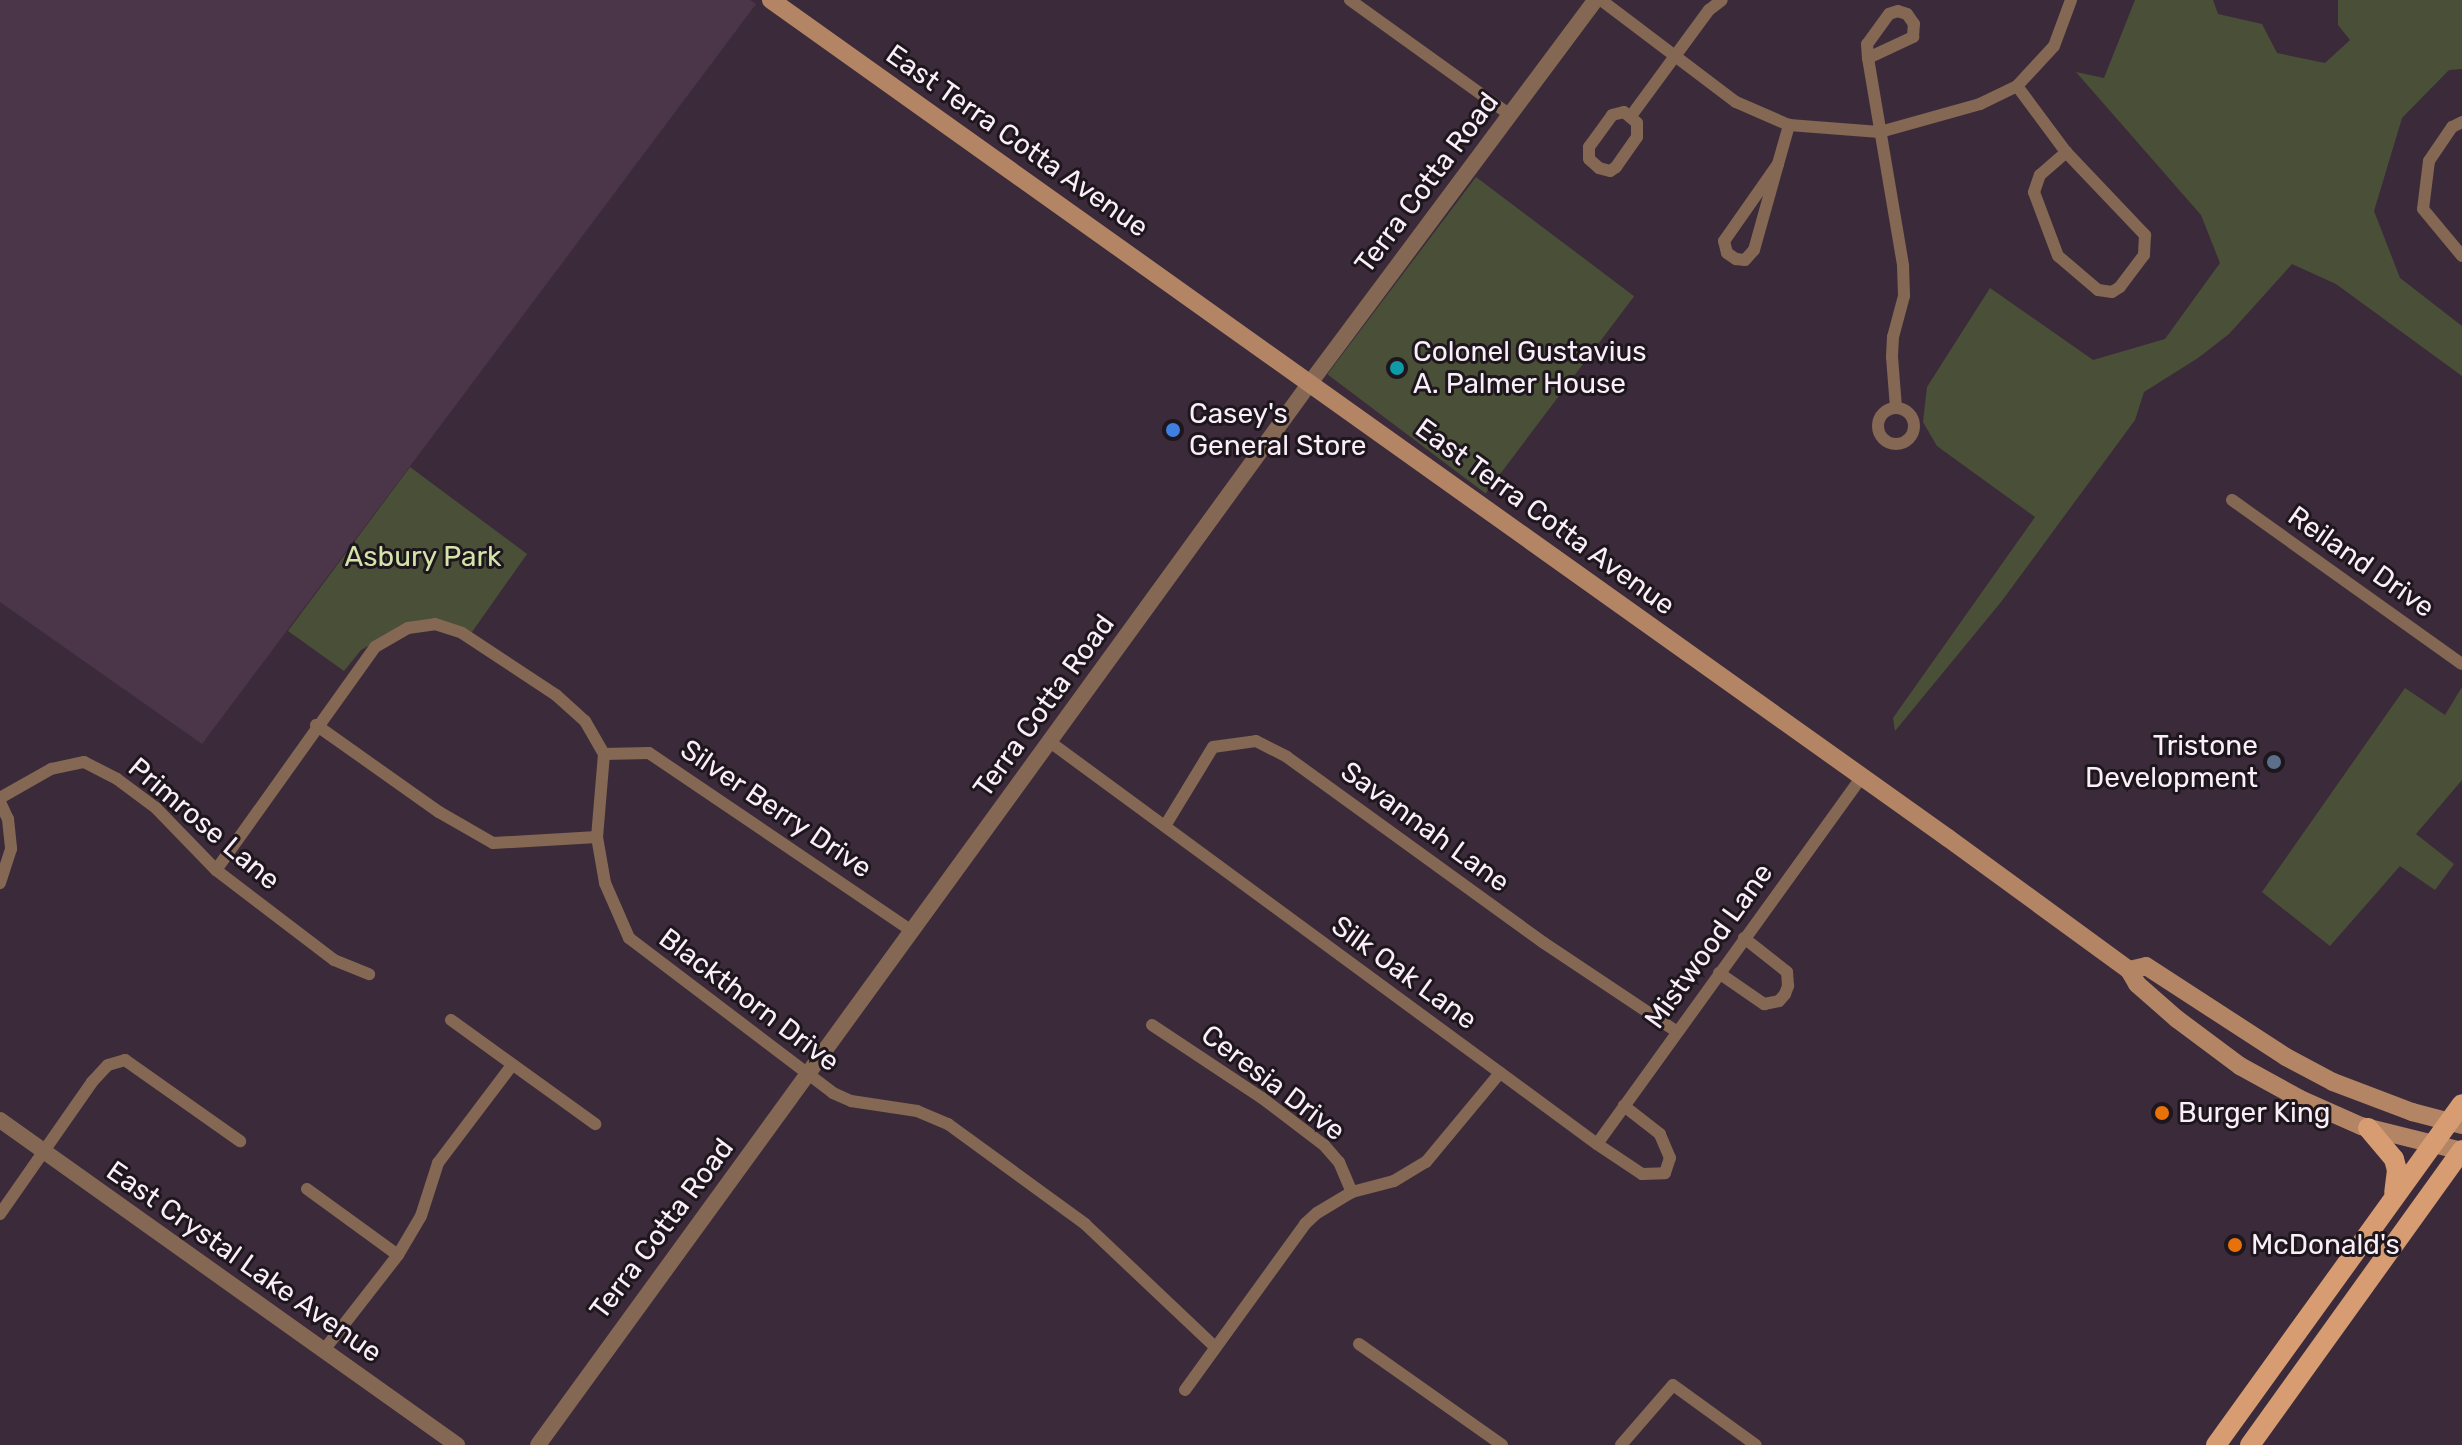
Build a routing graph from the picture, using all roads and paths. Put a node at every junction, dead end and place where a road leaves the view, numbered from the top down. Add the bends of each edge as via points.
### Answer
1 (771, 0) edge
2 (1350, 0) edge
3 (1598, 0) edge
4 (1722, 0) edge
5 (2071, 0) edge
6 (1677, 55) junction
7 (1868, 58) dead end
8 (2017, 86) junction
9 (1510, 115) junction
10 (1631, 116) junction
11 (2462, 122) edge
12 (1789, 125) junction
13 (1880, 132) junction
14 (2066, 152) junction
15 (1778, 164) junction
16 (2462, 256) edge
17 (1310, 383) junction
18 (1896, 408) dead end
19 (2232, 500) dead end
20 (2462, 664) edge
21 (316, 725) junction
22 (1050, 742) junction
23 (604, 754) junction
24 (1862, 777) junction
25 (0, 800) edge
26 (1165, 826) junction
27 (597, 837) junction
28 (216, 870) junction
29 (0, 883) edge
30 (913, 932) junction
31 (1744, 938) junction
32 (2129, 970) junction
33 (1719, 973) junction
34 (369, 974) dead end
35 (451, 1020) dead end
36 (1152, 1025) dead end
37 (1676, 1031) junction
38 (512, 1065) junction
39 (1500, 1073) junction
40 (809, 1075) junction
41 (2462, 1104) edge
42 (1624, 1106) junction
43 (0, 1120) edge
44 (2456, 1123) edge
45 (595, 1124) dead end
46 (2368, 1128) junction
47 (240, 1141) dead end
48 (1597, 1144) junction
49 (2432, 1144) junction
50 (2462, 1151) edge
51 (44, 1152) junction
52 (307, 1189) dead end
53 (1352, 1192) junction
54 (2391, 1203) junction
55 (0, 1214) edge
56 (398, 1255) junction
57 (1359, 1344) dead end
58 (1215, 1347) junction
59 (324, 1350) junction
60 (1185, 1390) dead end
61 (457, 1445) edge
62 (538, 1445) edge
63 (1502, 1445) edge
64 (1621, 1445) edge
65 (1756, 1445) edge
66 (2216, 1445) edge
67 (2250, 1445) edge

1 - 17 main road, East Terra Cotta Avenue
2 - 9 street
3 - 6 street
3 - 9 street, Terra Cotta Road
4 - 6 street
5 - 8 street via 2054,46
6 - 10 street
6 - 12 street via 1736,102
7 - 13 street
8 - 13 street via 1980,104
8 - 14 street
9 - 17 street, Terra Cotta Road
10 - 10 street via 1612,115 1589,147 1589,159 1599,168 1616,167 1637,137
11 - 16 street via 2452,127 2429,161 2423,209
12 - 13 street
12 - 15 street
13 - 18 street via 1904,296 1893,337
14 - 14 street via 2040,175 2034,192 2058,256 2098,290 2112,292 2144,255 2145,235
15 - 15 street via 1727,236 1725,250 1736,259 1745,260 1754,250
17 - 22 street, Terra Cotta Road
17 - 24 main road, East Terra Cotta Avenue
19 - 20 street, Reiland Drive
21 - 23 street via 375,647 408,628 435,624 462,633 556,695 585,721
21 - 27 street via 439,812 493,843
21 - 28 street
22 - 26 street, Silk Oak Lane
22 - 30 street, Terra Cotta Road
23 - 27 street, Blackthorn Drive
23 - 30 street, Silver Berry Drive via 649,753
24 - 31 street, Mistwood Lane
24 - 32 main road, East Terra Cotta Avenue
25 - 28 street, Primrose Lane via 51,769 84,762 156,808
25 - 29 street via 11,849
26 - 37 street, Savannah Lane via 1213,747 1256,741 1287,757 1544,943
26 - 39 street, Silk Oak Lane
27 - 40 street, Blackthorn Drive via 605,883 629,938
28 - 34 street, Primrose Lane via 334,960
30 - 40 street, Terra Cotta Road
31 - 33 street, Mistwood Lane
31 - 33 street via 1787,972 1785,994 1764,1004
32 - 44 main road, East Terra Cotta Avenue via 2146,966 2333,1082
32 - 46 main road, East Terra Cotta Avenue via 2137,984 2177,1019 2240,1066
33 - 37 street, Mistwood Lane
35 - 38 street
36 - 53 street, Ceresia Drive via 1324,1145 1339,1162
37 - 42 street, Mistwood Lane
38 - 45 street
38 - 56 street via 438,1163 421,1216
39 - 48 street, Silk Oak Lane
39 - 53 street via 1426,1162 1394,1181
40 - 58 street, Blackthorn Drive via 851,1101 917,1111 948,1124 1085,1224
40 - 62 street, Terra Cotta Road
41 - 44 main road
42 - 48 street, Mistwood Lane
42 - 48 street, Silk Oak Lane via 1660,1134 1670,1158 1665,1173 1642,1174
43 - 51 street, East Crystal Lake Avenue
44 - 49 main road
46 - 49 main road, East Terra Cotta Avenue
46 - 54 main road via 2386,1146 2397,1170
47 - 51 street via 125,1060 108,1065 92,1082
49 - 50 main road, East Terra Cotta Avenue
49 - 54 main road
50 - 67 main road
51 - 55 street
51 - 59 street, East Crystal Lake Avenue
52 - 56 street
53 - 58 street via 1317,1213 1297,1233
54 - 66 main road
56 - 59 street
57 - 63 street
58 - 60 street
59 - 61 street, East Crystal Lake Avenue
64 - 65 street via 1673,1385

